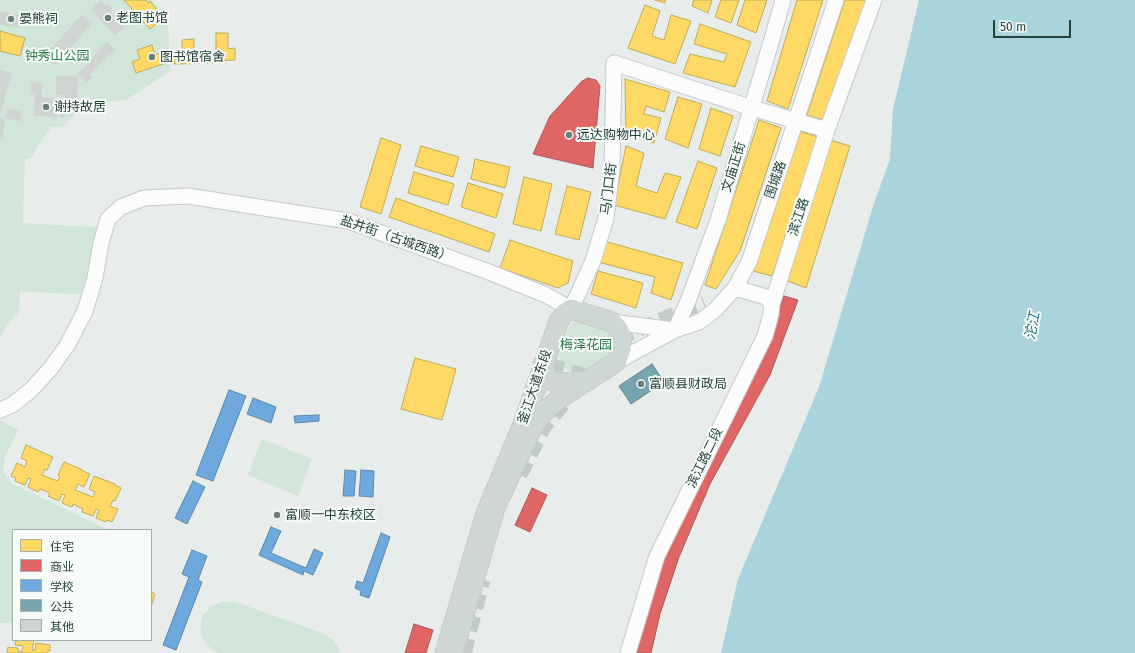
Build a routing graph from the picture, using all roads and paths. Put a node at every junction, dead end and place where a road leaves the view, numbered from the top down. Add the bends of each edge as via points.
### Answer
1 (782, 0) edge
2 (836, 0) edge
3 (874, 0) edge
4 (752, 108) junction
5 (796, 121) junction
6 (827, 130) junction
7 (735, 288) junction
8 (772, 304) junction
9 (571, 309) junction
10 (612, 322) junction
11 (675, 330) junction
12 (616, 362) junction
13 (543, 364) junction
14 (589, 380) junction
15 (0, 410) edge
16 (445, 653) edge
17 (453, 653) edge
18 (628, 653) edge

1 - 4 street, 文庙正街
2 - 5 street, 围城路
3 - 6 street, 滨江路
4 - 5 street
4 - 9 street, 马门口街 via 614,63 612,169 606,218 593,260
4 - 11 street, 文庙正街 via 718,220
5 - 6 street
5 - 7 street, 围城路 via 749,262
6 - 8 street, 滨江路
7 - 8 street via 766,298
7 - 11 street, 围城路 via 715,310 699,322
8 - 18 street, 滨江路二段 via 765,336 658,556
9 - 10 main road
9 - 13 main road, 釜江大道东段 via 559,321
9 - 15 street, 盐井街（古城西路） via 546,295 489,272 348,221 188,196 144,198 120,207 108,219 85,311 68,344 31,390 12,405
10 - 11 street
10 - 12 main road via 622,337 621,350
11 - 12 street, 围城路
12 - 14 main road, 釜江大道东段
13 - 14 main road via 547,378 554,382
13 - 16 main road, 釜江大道东段 via 523,424 486,513
14 - 17 main road, 釜江大道东段 via 559,399 533,426 495,508

